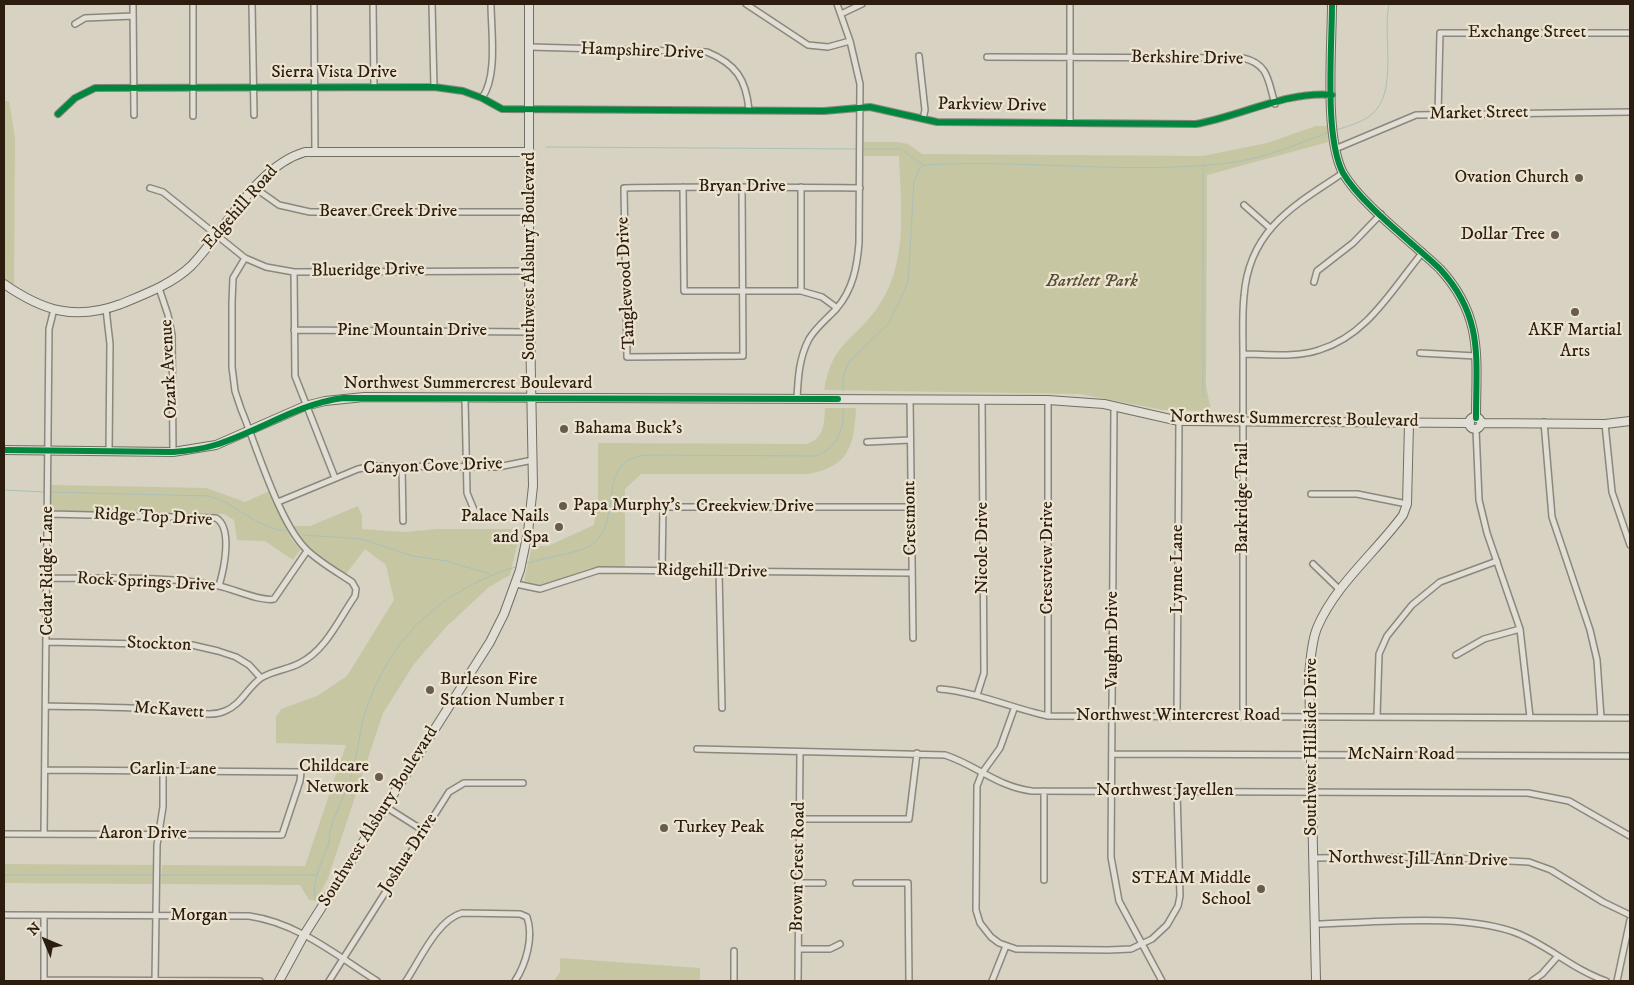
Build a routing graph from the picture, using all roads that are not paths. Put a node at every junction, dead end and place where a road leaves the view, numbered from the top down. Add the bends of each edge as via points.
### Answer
1 (133, 4) edge
2 (193, 4) edge
3 (252, 4) edge
4 (314, 4) edge
5 (373, 4) edge
6 (432, 4) edge
7 (491, 4) edge
8 (529, 4) edge
9 (746, 4) edge
10 (837, 4) edge
11 (862, 4) edge
12 (1070, 4) edge
13 (1332, 4) edge
14 (841, 14) junction
15 (133, 16) junction
16 (75, 24) dead end
17 (1630, 33) edge
18 (850, 42) junction
19 (530, 47) junction
20 (920, 56) dead end
21 (987, 57) dead end
22 (1070, 58) junction
23 (374, 87) junction
24 (434, 87) junction
25 (134, 88) junction
26 (194, 88) junction
27 (253, 88) junction
28 (315, 89) junction
29 (1332, 95) junction
30 (482, 98) junction
31 (1275, 104) junction
32 (860, 108) junction
33 (530, 110) junction
34 (749, 110) junction
35 (1630, 112) edge
36 (58, 114) dead end
37 (1438, 114) junction
38 (134, 115) dead end
39 (254, 115) dead end
40 (193, 116) dead end
41 (923, 119) junction
42 (1070, 123) junction
43 (1335, 150) junction
44 (315, 151) junction
45 (530, 152) junction
46 (1343, 173) junction
47 (683, 187) junction
48 (742, 187) junction
49 (801, 187) junction
50 (150, 188) dead end
51 (255, 188) junction
52 (624, 188) joint
53 (860, 188) junction
54 (1244, 205) dead end
55 (529, 212) junction
56 (1381, 214) junction
57 (1270, 228) junction
58 (217, 236) junction
59 (1423, 252) junction
60 (245, 258) junction
61 (529, 271) junction
62 (294, 272) junction
63 (1314, 282) dead end
64 (4, 284) edge
65 (158, 288) junction
66 (742, 290) junction
67 (801, 291) junction
68 (837, 308) junction
69 (54, 309) junction
70 (106, 309) junction
71 (294, 330) junction
72 (530, 332) junction
73 (1420, 353) dead end
74 (1243, 354) junction
75 (1476, 356) junction
76 (465, 399) junction
77 (531, 399) junction
78 (797, 399) junction
79 (910, 399) junction
80 (982, 400) junction
81 (1048, 400) junction
82 (305, 406) junction
83 (1114, 407) junction
84 (1178, 421) junction
85 (1630, 421) edge
86 (1243, 422) junction
87 (1544, 422) junction
88 (1478, 423) junction
89 (1409, 424) junction
90 (1605, 424) junction
91 (250, 431) junction
92 (910, 440) junction
93 (867, 442) dead end
94 (4, 450) edge
95 (48, 450) junction
96 (109, 452) junction
97 (173, 452) junction
98 (533, 460) junction
99 (402, 466) junction
100 (467, 466) junction
101 (334, 478) junction
102 (1312, 494) dead end
103 (278, 502) junction
104 (1407, 504) junction
105 (911, 507) junction
106 (49, 514) junction
107 (477, 517) dead end
108 (403, 521) dead end
109 (1630, 545) edge
110 (307, 551) junction
111 (1497, 561) junction
112 (1313, 564) dead end
113 (662, 571) junction
114 (719, 572) junction
115 (912, 573) junction
116 (47, 578) junction
117 (516, 584) junction
118 (220, 586) junction
119 (1340, 590) junction
120 (1520, 629) junction
121 (913, 638) dead end
122 (47, 642) junction
123 (1456, 655) dead end
124 (262, 678) junction
125 (940, 689) dead end
126 (977, 695) junction
127 (47, 706) junction
128 (722, 708) dead end
129 (1014, 709) junction
130 (1048, 716) junction
131 (1113, 716) junction
132 (1177, 716) junction
133 (1243, 716) junction
134 (1377, 716) junction
135 (1311, 717) junction
136 (1530, 717) junction
137 (1601, 718) junction
138 (1630, 718) edge
139 (697, 749) dead end
140 (800, 753) junction
141 (917, 754) junction
142 (1112, 754) junction
143 (1311, 755) junction
144 (1630, 756) edge
145 (46, 770) junction
146 (163, 771) junction
147 (982, 773) junction
148 (523, 783) dead end
149 (1044, 791) junction
150 (1110, 791) junction
151 (1177, 792) junction
152 (1311, 792) junction
153 (386, 806) junction
154 (800, 819) junction
155 (424, 831) junction
156 (4, 834) edge
157 (44, 834) junction
158 (158, 834) junction
159 (282, 835) joint
160 (1630, 836) edge
161 (1313, 858) junction
162 (1044, 880) dead end
163 (798, 883) junction
164 (823, 883) dead end
165 (856, 883) dead end
166 (1630, 915) edge
167 (4, 916) edge
168 (44, 916) junction
169 (156, 916) junction
170 (1630, 920) edge
171 (1314, 924) junction
172 (304, 935) junction
173 (840, 944) dead end
174 (1142, 944) junction
175 (1006, 946) junction
176 (798, 949) junction
177 (734, 951) dead end
178 (1556, 957) junction
179 (342, 959) junction
180 (44, 980) edge
181 (155, 981) edge
182 (218, 981) edge
183 (260, 981) edge
184 (279, 981) edge
185 (329, 981) edge
186 (377, 981) edge
187 (406, 981) edge
188 (516, 981) edge
189 (734, 981) edge
190 (798, 981) edge
191 (909, 981) edge
192 (992, 981) edge
193 (1162, 981) edge
194 (1316, 981) edge
195 (1532, 981) edge
196 (1606, 981) edge
197 (1617, 981) edge

1 - 15 street
2 - 26 street
3 - 27 street
4 - 28 street
5 - 23 street
6 - 24 street
7 - 30 street via 490,86
8 - 19 street, Southwest Alsbury Boulevard
9 - 18 street via 808,45 828,47
10 - 14 street
11 - 14 street
12 - 22 street
13 - 29 street
14 - 18 street
15 - 16 street via 85,18
15 - 25 street
17 - 37 street, Exchange Street via 1440,33
18 - 32 street via 860,84
19 - 33 street, Southwest Alsbury Boulevard
19 - 34 street, Hampshire Drive via 707,52 728,64 742,78 748,92
20 - 41 street
21 - 22 street, Berkshire Drive
22 - 31 street, Berkshire Drive via 1243,58 1264,68
22 - 42 street
23 - 24 street, Sierra Vista Drive
23 - 28 street, Sierra Vista Drive
24 - 30 street, Sierra Vista Drive
25 - 26 street, Sierra Vista Drive
25 - 36 street, Sierra Vista Drive via 91,89
25 - 38 street
26 - 27 street, Sierra Vista Drive
26 - 40 street
27 - 28 street, Sierra Vista Drive
27 - 39 street
28 - 44 street
29 - 31 street, Parkview Drive via 1304,95
29 - 43 street
30 - 33 street, Sierra Vista Drive via 502,109
31 - 42 street, Parkview Drive via 1196,124
32 - 34 street, Parkview Drive
32 - 41 street, Parkview Drive via 880,108
32 - 53 street
33 - 34 street, Parkview Drive
33 - 45 street, Southwest Alsbury Boulevard
35 - 37 street, Market Street
37 - 43 street, Market Street via 1416,114 1401,119
41 - 42 street, Parkview Drive
43 - 46 street
44 - 45 street, Edgehill Road
44 - 51 street, Edgehill Road via 285,159
45 - 55 street, Southwest Alsbury Boulevard
46 - 56 street
46 - 57 street, Barkridge Trail via 1288,210
47 - 48 street, Bryan Drive
47 - 52 street, Bryan Drive
47 - 66 street via 684,291
48 - 49 street, Bryan Drive
48 - 66 street
49 - 53 street, Bryan Drive
49 - 67 street
50 - 58 street, Blueridge Drive via 163,192
51 - 55 street, Beaver Creek Drive via 279,205 310,212
51 - 58 street, Edgehill Road
52 - 66 street, Tanglewood Drive via 627,357 743,356
53 - 68 street via 857,266 852,284
54 - 57 street
55 - 61 street, Southwest Alsbury Boulevard
56 - 59 street
56 - 63 street via 1353,243 1317,271
57 - 74 street, Barkridge Trail via 1259,243 1248,270
58 - 60 street, Blueridge Drive
58 - 65 street, Edgehill Road via 190,267
59 - 74 street via 1364,325 1350,337 1319,351
59 - 75 street via 1452,282 1468,310 1475,335
60 - 62 street, Blueridge Drive via 266,268
60 - 91 street via 233,278 232,367 235,391
61 - 62 street, Blueridge Drive
61 - 72 street, Southwest Alsbury Boulevard
62 - 71 street
64 - 69 street, Edgehill Road via 31,301
65 - 70 street, Edgehill Road
65 - 97 street, Ozark Avenue via 172,335
66 - 67 street
67 - 68 street via 822,297
68 - 78 street via 810,339 802,356
69 - 70 street, Edgehill Road via 76,314
69 - 95 street, Cedar Ridge Lane via 49,329
70 - 96 street via 110,337
71 - 72 street, Pine Mountain Drive
71 - 82 street via 295,376
72 - 77 street, Southwest Alsbury Boulevard
73 - 75 street
74 - 86 street, Barkridge Trail
75 - 88 street
76 - 77 street, Northwest Summercrest Boulevard
76 - 82 street, Northwest Summercrest Boulevard via 343,398
76 - 100 street
77 - 78 street, Northwest Summercrest Boulevard
77 - 98 street, Southwest Alsbury Boulevard
78 - 79 street, Northwest Summercrest Boulevard
79 - 80 street, Northwest Summercrest Boulevard
79 - 92 street, Crestmont
80 - 81 street, Northwest Summercrest Boulevard
80 - 126 street, Nicole Drive via 984,673
81 - 83 street, Northwest Summercrest Boulevard
81 - 130 street, Crestview Drive
82 - 91 street, Northwest Summercrest Boulevard
82 - 101 street
83 - 84 street, Northwest Summercrest Boulevard
83 - 131 street, Vaughn Drive
84 - 86 street, Northwest Summercrest Boulevard
84 - 132 street, Lynne Lane
85 - 90 street
86 - 89 street, Northwest Summercrest Boulevard
86 - 133 street, Barkridge Trail
87 - 88 street
87 - 90 street
87 - 137 street via 1552,517 1590,630 1597,660
88 - 89 street, Northwest Summercrest Boulevard via 1472,419 1470,423
88 - 111 street via 1479,500
89 - 104 street, Southwest Hillside Drive
90 - 109 street via 1612,492
91 - 97 street, Northwest Summercrest Boulevard via 216,445
91 - 103 street
92 - 93 street
92 - 105 street, Crestmont
94 - 95 street, Northwest Summercrest Boulevard
95 - 96 street, Northwest Summercrest Boulevard
95 - 106 street, Cedar Ridge Lane
96 - 97 street, Northwest Summercrest Boulevard
98 - 100 street, Canyon Cove Drive via 498,467
98 - 117 street, Southwest Alsbury Boulevard via 533,486 524,552
99 - 100 street, Canyon Cove Drive
99 - 101 street, Canyon Cove Drive via 373,466
99 - 108 street
100 - 107 street via 467,493
101 - 103 street, Canyon Cove Drive
102 - 104 street via 1357,494
103 - 110 street via 288,525
104 - 119 street, Southwest Hillside Drive via 1389,534
105 - 113 street, Creekview Drive via 663,507
105 - 115 street, Crestmont
106 - 116 street, Cedar Ridge Lane
106 - 118 street, Ridge Top Drive via 216,518 226,528
110 - 118 street, Rock Springs Drive via 274,599
110 - 124 street, McKavett via 352,582 356,589 354,596 323,645 312,656
111 - 120 street
111 - 134 street via 1440,582 1412,605 1388,636 1379,654
112 - 119 street
113 - 114 street, Ridgehill Drive
113 - 117 street, Ridgehill Drive via 599,570 540,589
114 - 115 street, Ridgehill Drive
114 - 128 street
115 - 121 street, Crestmont
116 - 118 street, Rock Springs Drive via 175,581
116 - 122 street, Cedar Ridge Lane
117 - 153 street, Southwest Alsbury Boulevard via 490,642
119 - 135 street, Southwest Hillside Drive via 1322,617 1312,646 1309,674
120 - 123 street via 1484,640
120 - 136 street
122 - 124 street, Stockton via 192,646 218,650 249,665
122 - 127 street, Cedar Ridge Lane
124 - 127 street, McKavett via 236,705 210,715 177,710
125 - 126 street, Northwest Wintercrest Road
126 - 129 street, Northwest Wintercrest Road
127 - 145 street, Cedar Ridge Lane
129 - 130 street, Northwest Wintercrest Road
129 - 147 street via 1000,748
130 - 131 street, Northwest Wintercrest Road
131 - 132 street, Northwest Wintercrest Road
131 - 142 street, Vaughn Drive
132 - 133 street, Northwest Wintercrest Road
133 - 135 street, Northwest Wintercrest Road
134 - 135 street, Northwest Wintercrest Road
134 - 136 street, Northwest Wintercrest Road
135 - 143 street, Southwest Hillside Drive
136 - 137 street, Northwest Wintercrest Road
137 - 138 street, Northwest Wintercrest Road
139 - 140 street, Northwest Jayellen
140 - 141 street, Northwest Jayellen
140 - 154 street, Brown Crest Road
141 - 147 street, Northwest Jayellen via 945,755
141 - 154 street via 909,819
142 - 143 street, McNairn Road
142 - 150 street, Vaughn Drive
143 - 144 street, McNairn Road
143 - 152 street, Southwest Hillside Drive
145 - 146 street, Carlin Lane
145 - 157 street, Cedar Ridge Lane
146 - 158 street via 163,807
146 - 159 street, Carlin Lane via 301,772
147 - 149 street, Northwest Jayellen via 1018,790
147 - 175 street via 975,804 976,910 980,923 991,937
148 - 155 street, Joshua Drive via 464,783 449,792
149 - 150 street, Northwest Jayellen
149 - 162 street
150 - 151 street, Northwest Jayellen
150 - 174 street, Vaughn Drive via 1112,871 1120,901
151 - 152 street, Northwest Jayellen
151 - 174 street via 1178,906 1167,925
152 - 160 street, Northwest Jayellen via 1500,792 1553,796 1594,814
152 - 161 street, Southwest Hillside Drive
153 - 155 street
153 - 172 street, Southwest Alsbury Boulevard
154 - 163 street, Brown Crest Road
155 - 179 street, Joshua Drive
156 - 157 street, Aaron Drive
157 - 158 street, Aaron Drive
158 - 159 street, Aaron Drive
158 - 169 street
161 - 166 street, Northwest Jill Ann Drive via 1432,857 1529,862 1551,870
161 - 171 street, Southwest Hillside Drive
163 - 164 street
163 - 176 street, Brown Crest Road
165 - 191 street via 908,883
167 - 168 street, Morgan
168 - 169 street, Morgan
168 - 180 street
169 - 172 street, Morgan via 249,916 271,920
169 - 181 street
170 - 197 street
171 - 178 street via 1458,921 1518,934
171 - 194 street, Southwest Hillside Drive
172 - 179 street, Morgan
172 - 184 street, Southwest Alsbury Boulevard
173 - 176 street via 830,949
174 - 175 street via 1108,950 1016,949
174 - 193 street, Vaughn Drive
175 - 192 street
176 - 190 street, Brown Crest Road
177 - 189 street
178 - 195 street
178 - 196 street
179 - 185 street, Joshua Drive
179 - 186 street, Morgan
180 - 181 street
181 - 182 street
182 - 183 street
187 - 188 street via 443,923 452,915 462,913 520,914 527,917 525,966

